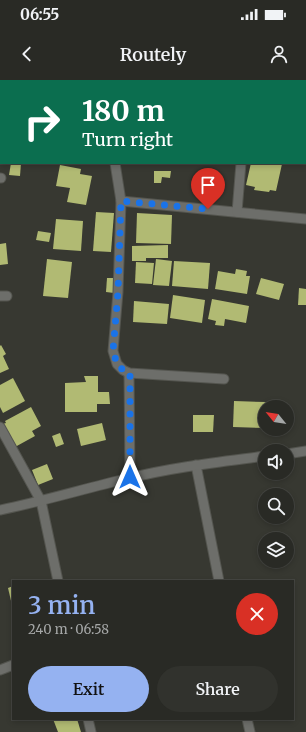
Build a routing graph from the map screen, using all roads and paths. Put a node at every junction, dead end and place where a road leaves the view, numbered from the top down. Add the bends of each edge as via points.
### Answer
1 (115, 164) edge
2 (241, 164) edge
3 (121, 201) junction
4 (237, 212) junction
5 (306, 219) edge
6 (130, 373) junction
7 (224, 379) dead end
8 (0, 426) edge
9 (306, 451) edge
10 (294, 453) edge
11 (258, 457) edge
12 (196, 465) junction
13 (130, 477) junction
14 (41, 501) junction
15 (0, 510) edge
16 (58, 580) edge
17 (219, 580) edge
18 (12, 665) edge
19 (0, 670) edge
20 (88, 720) edge
21 (247, 720) edge
22 (91, 732) edge
23 (250, 732) edge

1 - 3 street
2 - 4 street
3 - 4 street
3 - 6 street via 113,351 117,364
4 - 5 street
6 - 7 street
6 - 13 street
8 - 14 street
9 - 10 street
11 - 12 street
12 - 13 street
12 - 17 street
13 - 14 street
14 - 15 street
14 - 16 street
18 - 19 street
20 - 22 street
21 - 23 street

